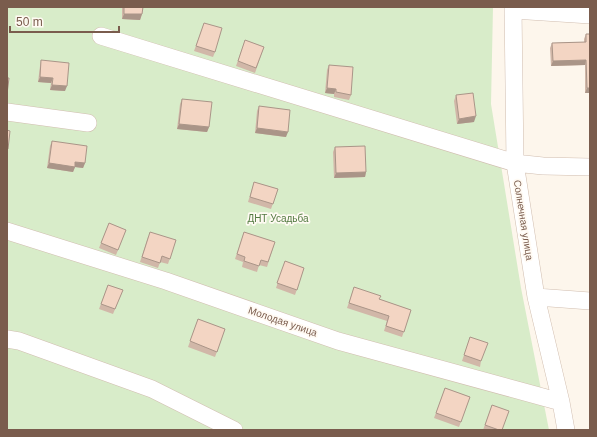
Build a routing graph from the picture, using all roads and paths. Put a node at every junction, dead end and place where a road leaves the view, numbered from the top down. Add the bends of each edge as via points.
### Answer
1 (513, 9) edge
2 (590, 15) edge
3 (101, 36) dead end
4 (7, 112) edge
5 (88, 123) dead end
6 (515, 164) junction
7 (590, 167) edge
8 (7, 231) edge
9 (536, 297) junction
10 (590, 301) edge
11 (7, 327) edge
12 (13, 340) edge
13 (561, 402) junction
14 (234, 430) edge
15 (566, 430) edge

1 - 2 street
1 - 6 street, Солнечная улица
3 - 6 street
4 - 5 street
6 - 7 street
6 - 9 street, Солнечная улица
8 - 13 street, Молодая улица via 166,281 338,341
9 - 10 street
9 - 13 street, Солнечная улица
11 - 12 street
12 - 14 street via 152,389
13 - 15 street, Солнечная улица

